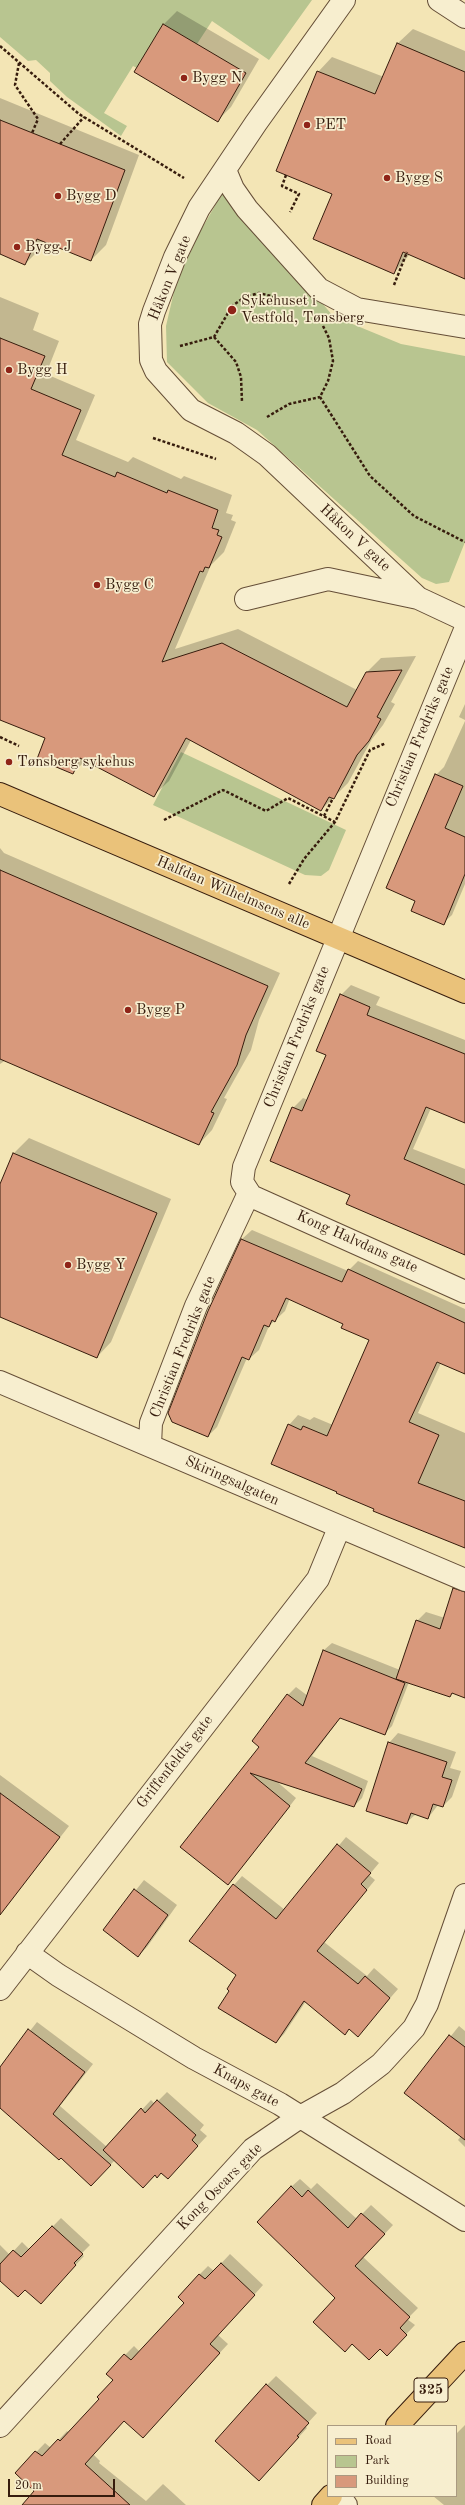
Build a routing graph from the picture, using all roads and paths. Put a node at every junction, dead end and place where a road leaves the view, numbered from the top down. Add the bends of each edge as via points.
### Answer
1 (344, 0) edge
2 (439, 0) edge
3 (465, 17) edge
4 (0, 46) edge
5 (19, 63) junction
6 (84, 117) junction
7 (32, 133) dead end
8 (60, 144) dead end
9 (224, 170) junction
10 (210, 192) junction
11 (407, 252) dead end
12 (314, 295) junction
13 (383, 313) junction
14 (465, 327) edge
15 (214, 337) junction
16 (150, 354) junction
17 (320, 397) junction
18 (236, 432) junction
19 (465, 542) edge
20 (418, 598) junction
21 (246, 600) dead end
22 (465, 620) edge
23 (465, 630) edge
24 (0, 738) edge
25 (392, 740) dead end
26 (19, 746) dead end
27 (0, 794) edge
28 (333, 798) dead end
29 (324, 816) junction
30 (164, 820) dead end
31 (335, 822) junction
32 (290, 880) dead end
33 (337, 938) junction
34 (465, 992) edge
35 (249, 1193) junction
36 (465, 1292) edge
37 (0, 1382) edge
38 (150, 1445) junction
39 (338, 1528) junction
40 (465, 1580) edge
41 (465, 1895) edge
42 (27, 1953) junction
43 (0, 1988) edge
44 (300, 2117) junction
45 (465, 2220) edge
46 (465, 2353) edge
47 (398, 2425) edge
48 (0, 2426) edge
49 (330, 2497) edge
50 (339, 2497) edge
51 (323, 2505) edge
52 (346, 2505) edge

1 - 9 street, Håkon V gate
2 - 3 street
4 - 5 path
5 - 6 path
5 - 7 path via 15,85 38,120
6 - 8 path
6 - 10 path via 147,157
9 - 10 street, Håkon V gate
9 - 12 street via 247,209
10 - 16 street, Håkon V gate via 199,208 175,257 154,311 150,324
11 - 13 path
12 - 13 street via 357,309
12 - 15 path via 284,300 259,293 246,297 232,306
12 - 17 path via 329,338 333,361 328,381
13 - 14 street
15 - 16 path
15 - 18 path via 236,362 241,377 243,400
16 - 18 street, Håkon V gate via 156,371 192,410
17 - 18 path via 290,404
17 - 19 path via 370,476 414,516
18 - 20 street, Håkon V gate via 267,455
20 - 21 street via 328,579
20 - 22 street, Håkon V gate
23 - 33 street, Christian Fredriks gate
24 - 26 path
25 - 31 path via 370,750
27 - 33 main road, Halfdan Wilhelmsens alle
28 - 29 path
29 - 30 path via 288,798 266,811 223,790
29 - 31 path
31 - 32 path
33 - 34 main road, Halfdan Wilhelmsens alle
33 - 35 street, Christian Fredriks gate via 244,1167 242,1182
35 - 36 street, Kong Halvdans gate
35 - 38 street, Christian Fredriks gate via 194,1313 152,1423
37 - 38 street, Skiringsalgaten
38 - 39 street, Skiringsalgaten
39 - 40 street, Skiringsalgaten
39 - 42 street, Griffenfeldts gate via 318,1579
41 - 44 street, Kong Oscars gate via 427,2004 414,2028 381,2064 343,2093
42 - 43 street, Griffenfeldts gate
42 - 44 street, Knaps gate via 58,1975 194,2058
44 - 45 street, Knaps gate
44 - 48 street, Kong Oscars gate via 253,2149
46 - 47 main road, 325
49 - 51 main road
50 - 52 street

